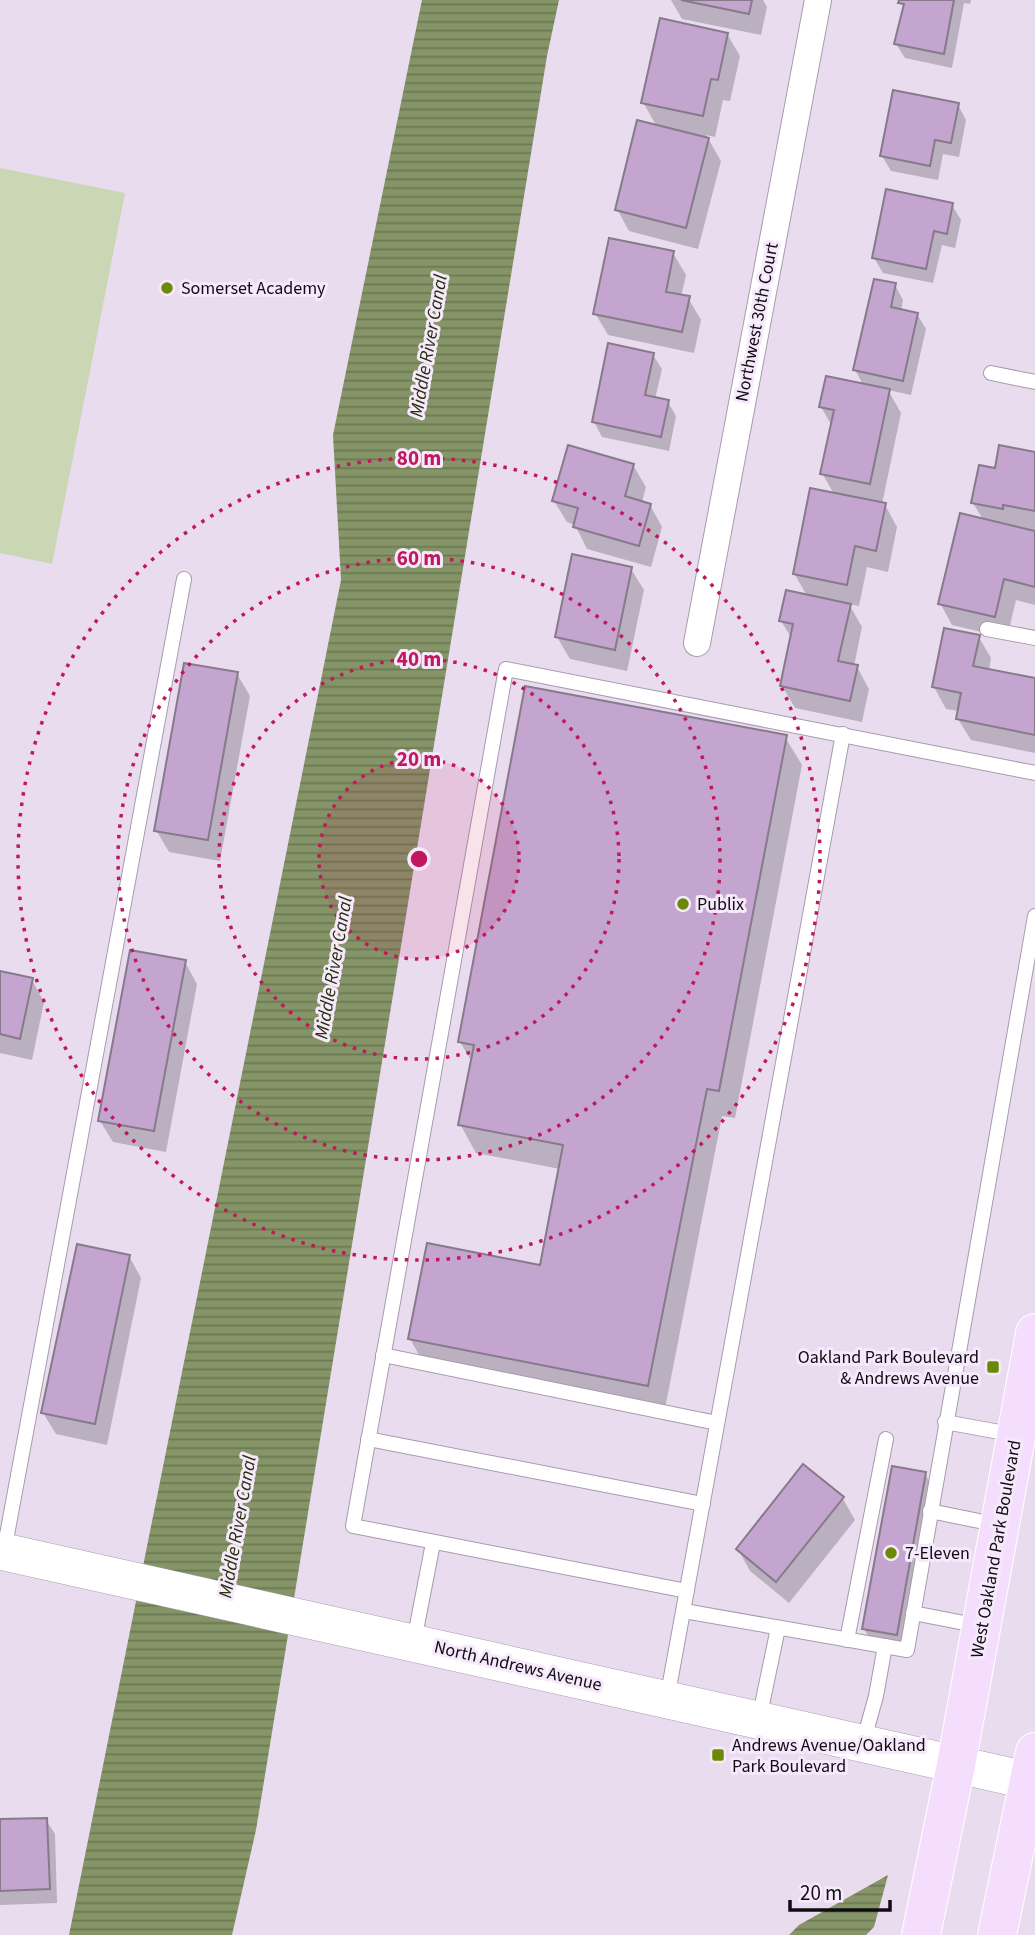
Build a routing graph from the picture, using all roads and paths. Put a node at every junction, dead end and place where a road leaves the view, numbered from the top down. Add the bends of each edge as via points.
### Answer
1 (818, 0) edge
2 (991, 373) dead end
3 (1035, 382) edge
4 (184, 579) dead end
5 (987, 629) dead end
6 (1035, 638) edge
7 (697, 643) dead end
8 (843, 734) junction
9 (1035, 773) edge
10 (1035, 916) edge
11 (1035, 1333) edge
12 (383, 1355) junction
13 (945, 1422) junction
14 (717, 1423) junction
15 (1017, 1435) junction
16 (368, 1439) junction
17 (886, 1439) dead end
18 (703, 1504) junction
19 (927, 1506) junction
20 (1000, 1525) junction
21 (433, 1543) junction
22 (2, 1552) edge
23 (687, 1591) junction
24 (910, 1608) junction
25 (684, 1611) junction
26 (981, 1627) junction
27 (778, 1628) junction
28 (847, 1640) junction
29 (414, 1643) junction
30 (885, 1646) junction
31 (667, 1700) junction
32 (758, 1721) junction
33 (863, 1744) junction
34 (956, 1765) junction
35 (1033, 1772) edge
36 (921, 1935) edge
37 (997, 1935) edge

1 - 7 street, Northwest 30th Court
2 - 3 lane
4 - 22 lane
5 - 6 lane
8 - 9 lane
8 - 12 lane via 506,669
8 - 14 lane
10 - 13 lane
11 - 15 main road, West Oakland Park Boulevard
12 - 14 lane
12 - 16 lane
13 - 15 lane
13 - 19 lane
14 - 18 lane
15 - 20 main road, West Oakland Park Boulevard
16 - 18 lane
16 - 21 lane via 353,1526
17 - 28 lane via 868,1566
18 - 23 lane
19 - 20 lane
19 - 24 lane
20 - 26 main road, West Oakland Park Boulevard
21 - 23 lane
21 - 29 lane
22 - 29 main road, North Andrews Avenue
23 - 25 lane
24 - 26 lane
24 - 30 lane via 907,1650
25 - 27 lane
25 - 31 lane
26 - 34 main road, West Oakland Park Boulevard
27 - 28 lane
27 - 32 lane
28 - 30 lane
29 - 31 main road, North Andrews Avenue
30 - 33 lane
31 - 32 main road, North Andrews Avenue
32 - 33 main road, North Andrews Avenue
33 - 34 main road, North Andrews Avenue
34 - 35 main road, North Andrews Avenue
34 - 36 main road, West Oakland Park Boulevard
35 - 37 main road

